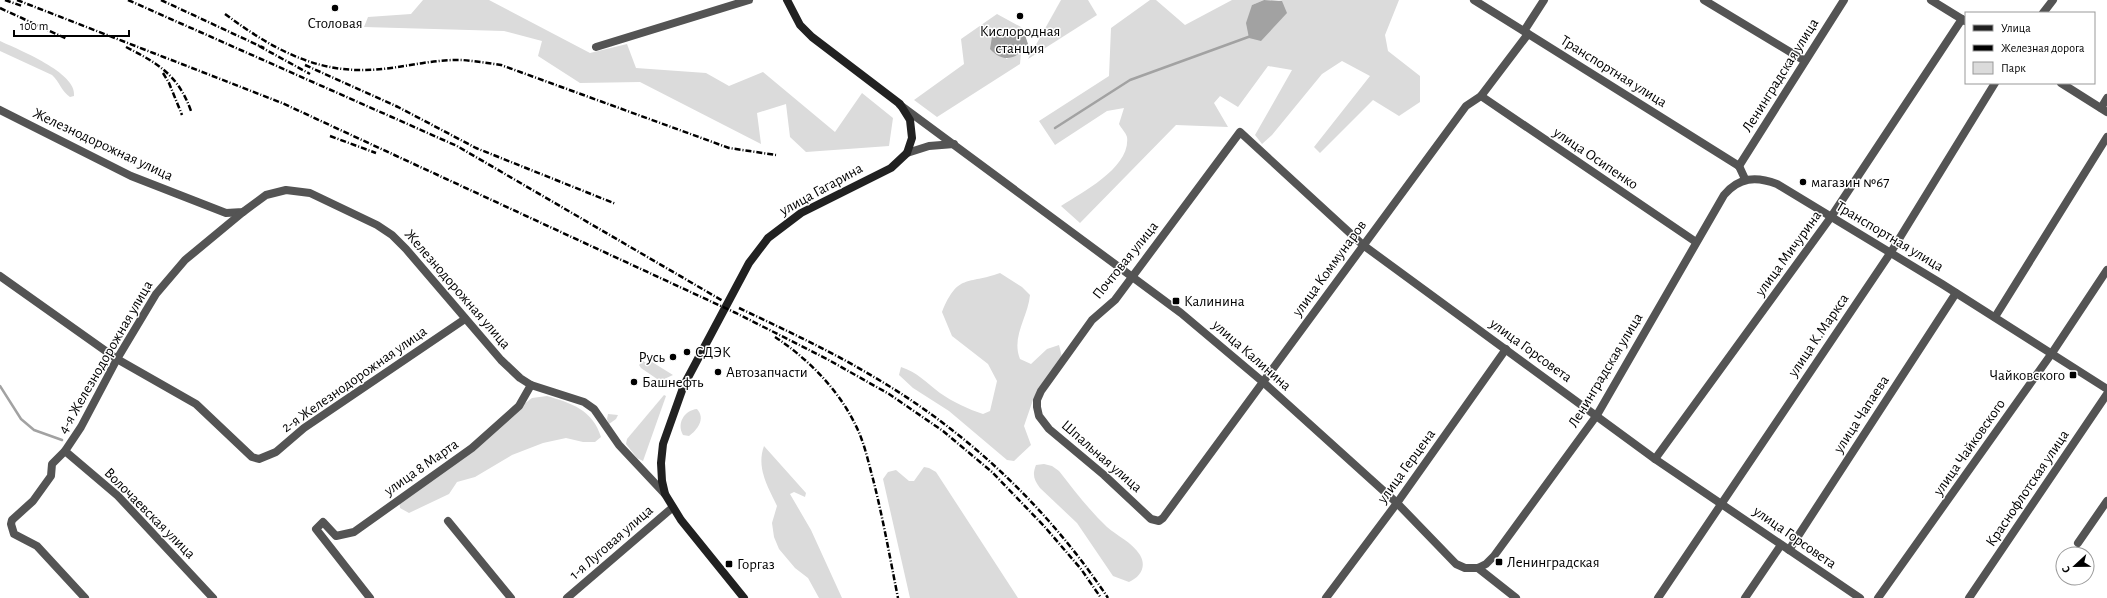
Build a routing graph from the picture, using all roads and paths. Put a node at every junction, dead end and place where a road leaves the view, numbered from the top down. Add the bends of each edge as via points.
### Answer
1 (749, 0) edge
2 (788, 0) edge
3 (1474, 0) edge
4 (1544, 0) edge
5 (1704, 0) edge
6 (1844, 0) edge
7 (1931, 0) edge
8 (2053, 0) edge
9 (2044, 12) edge
10 (1964, 20) edge
11 (1526, 33) junction
12 (596, 47) dead end
13 (1805, 61) junction
14 (1994, 84) edge
15 (2063, 84) edge
16 (1481, 96) junction
17 (2107, 98) edge
18 (900, 104) junction
19 (0, 110) edge
20 (2104, 110) edge
21 (1240, 132) joint
22 (2107, 137) edge
23 (954, 144) junction
24 (907, 153) junction
25 (1739, 166) junction
26 (1745, 180) junction
27 (243, 212) junction
28 (1832, 217) junction
29 (1696, 242) junction
30 (1363, 245) junction
31 (1891, 252) junction
32 (2107, 270) edge
33 (1133, 275) junction
34 (0, 276) edge
35 (1956, 293) junction
36 (1995, 317) junction
37 (465, 319) junction
38 (1506, 349) junction
39 (2052, 353) junction
40 (117, 359) junction
41 (1264, 382) junction
42 (531, 385) junction
43 (2107, 389) edge
44 (2107, 394) edge
45 (1037, 408) joint
46 (1598, 416) junction
47 (65, 451) junction
48 (1655, 459) junction
49 (665, 494) junction
50 (2107, 501) edge
51 (1397, 503) junction
52 (1722, 503) junction
53 (672, 508) junction
54 (448, 521) dead end
55 (1155, 521) joint
56 (2078, 543) dead end
57 (1780, 545) junction
58 (1789, 550) junction
59 (1478, 568) junction
60 (86, 598) edge
61 (213, 598) edge
62 (370, 598) edge
63 (511, 598) edge
64 (567, 598) edge
65 (744, 598) edge
66 (1326, 598) edge
67 (1516, 598) edge
68 (1658, 598) edge
69 (1746, 598) edge
70 (1860, 598) edge
71 (1878, 598) edge
72 (1969, 598) edge

1 - 12 street
2 - 18 main road via 800,25 812,37
3 - 11 street, Транспортная улица
4 - 11 street, улица Коммунаров
5 - 13 street
6 - 13 street, Ленинградская улица
7 - 10 street
8 - 9 street
10 - 28 street, улица Мичурина
11 - 16 street, улица Коммунаров
11 - 25 street, Транспортная улица
13 - 25 street, Ленинградская улица
14 - 31 street, улица К.Маркса
15 - 20 street
16 - 29 street, улица Осипенко
16 - 30 street, улица Коммунаров via 1466,106
17 - 20 street
18 - 23 street, улица Калинина
18 - 24 main road via 907,113 912,129
19 - 27 street, Железнодорожная улица via 131,176 226,213
21 - 30 street, улица Горсовета
21 - 33 street, Почтовая улица
22 - 36 street
23 - 24 street via 929,146
23 - 33 street, улица Калинина
24 - 49 main road, улица Гагарина via 891,168 820,202 782,227 768,238 749,262 684,385 664,444 661,463
25 - 26 street
26 - 28 street, Транспортная улица via 1765,179 1777,184
26 - 29 street, Ленинградская улица via 1730,188 1724,195
27 - 37 street, Железнодорожная улица via 266,195 286,190 317,196 392,235
27 - 40 street, 4-я Железнодорожная улица via 172,273 156,294
28 - 31 street, Транспортная улица
28 - 48 street, улица Мичурина
29 - 46 street, Ленинградская улица
30 - 38 street, улица Горсовета
30 - 41 street, улица Коммунаров
31 - 35 street, Транспортная улица
31 - 52 street, улица К.Маркса
32 - 39 street, улица Чайковского
33 - 41 street, улица Калинина
33 - 45 street, Почтовая улица via 1115,300 1092,320 1041,391
34 - 40 street
35 - 36 street, Транспортная улица
35 - 58 street, улица Чапаева
36 - 39 street, Транспортная улица
37 - 40 street, 2-я Железнодорожная улица via 304,428 276,452 259,459 252,456 196,404
37 - 42 street, Железнодорожная улица via 501,360
38 - 46 street, улица Горсовета
38 - 51 street, улица Герцена
39 - 43 street, Транспортная улица
39 - 71 street, улица Чайковского
40 - 47 street, 4-я Железнодорожная улица via 81,427
41 - 51 street, улица Калинина
41 - 55 street, улица Коммунаров via 1163,518
42 - 49 street, Железнодорожная улица via 584,402 589,406 619,444
42 - 62 street, улица 8 Марта via 519,406 472,448 354,532 336,536 323,522 316,529
44 - 72 street, Краснофлотская улица
45 - 55 street, Шпальная улица via 1050,429
46 - 48 street, улица Горсовета
46 - 59 street, Ленинградская улица via 1494,556
47 - 60 street, 4-я Железнодорожная улица via 52,464 51,476 33,501 12,520 11,530 19,538 37,546
47 - 61 street, Волочаевская улица via 118,496
48 - 52 street, улица Горсовета
49 - 53 main road, улица Гагарина
50 - 56 street
51 - 59 street, улица Калинина via 1456,564 1465,568
51 - 66 street, улица Герцена
52 - 57 street, улица Горсовета
52 - 68 street, улица К.Маркса
53 - 64 street, 1-я Луговая улица
53 - 65 main road, улица Гагарина
54 - 63 street
57 - 58 street, улица Горсовета
57 - 69 street
58 - 70 street, улица Горсовета
59 - 67 street, улица Калинина

